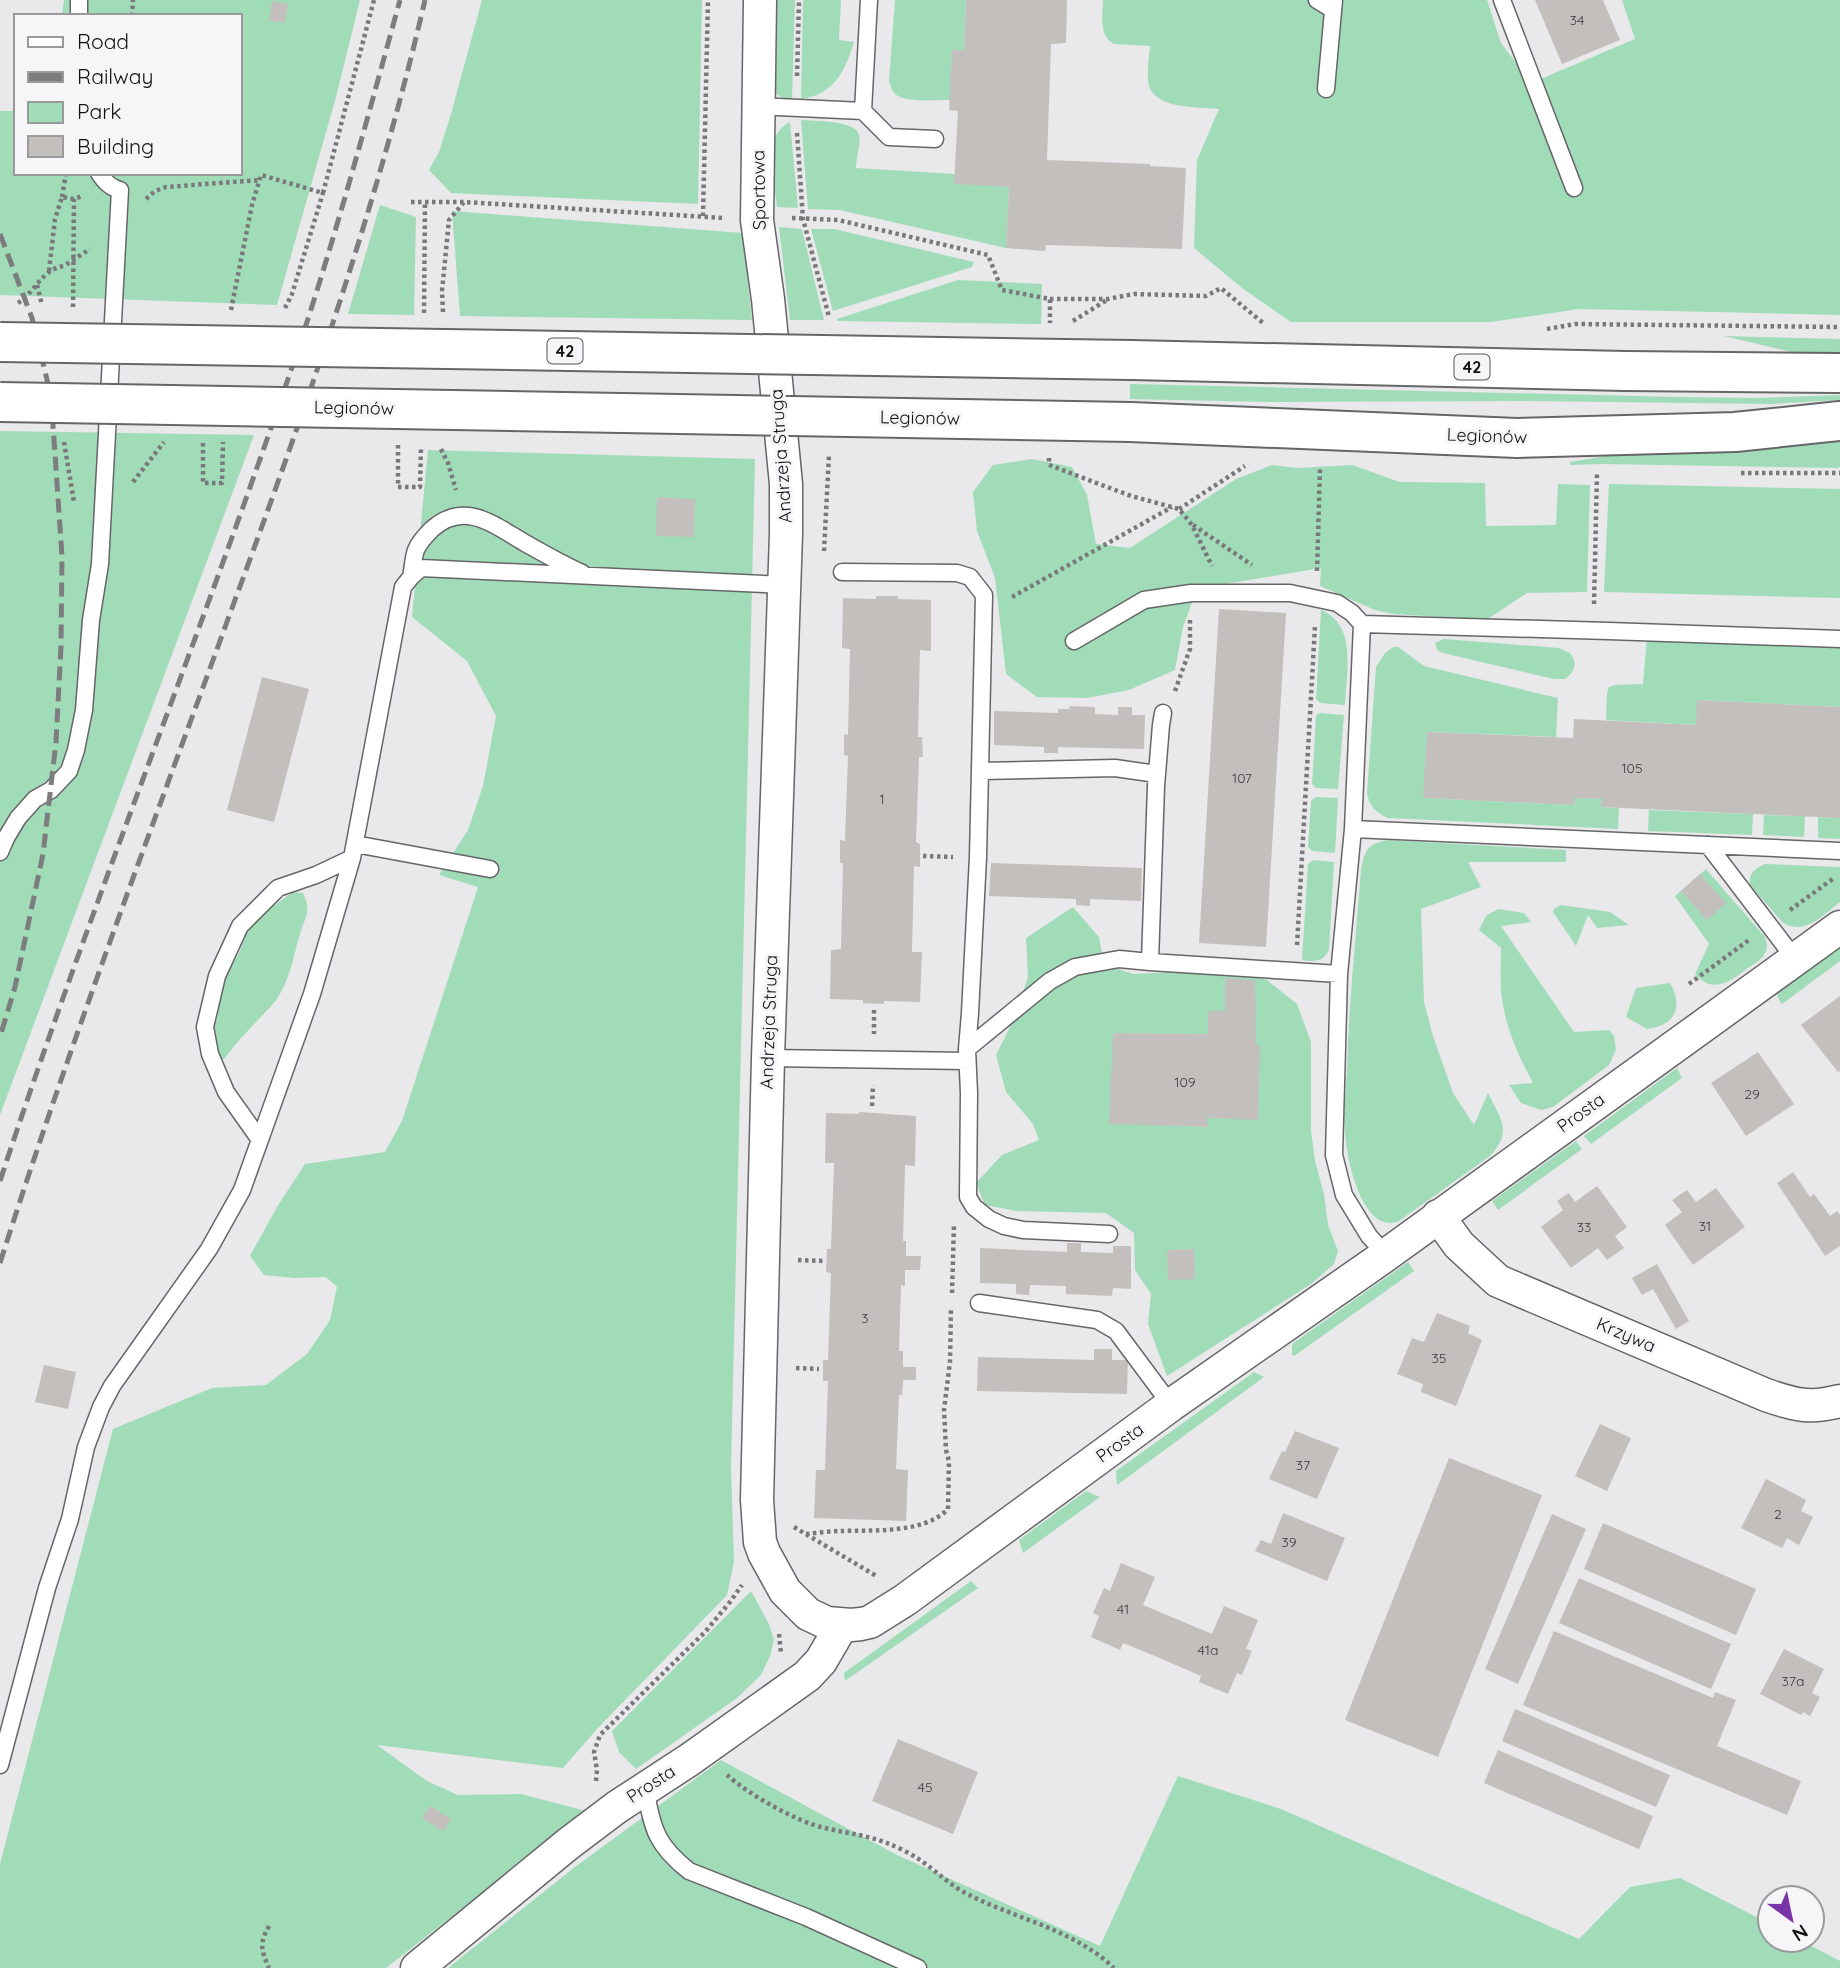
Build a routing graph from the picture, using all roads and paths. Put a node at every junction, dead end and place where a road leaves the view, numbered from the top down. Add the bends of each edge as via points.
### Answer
1 (374, 0) edge
2 (708, 0) edge
3 (760, 0) edge
4 (869, 0) edge
5 (1317, 0) edge
6 (1502, 0) edge
7 (1334, 5) edge
8 (1326, 89) dead end
9 (758, 106) junction
10 (863, 111) junction
11 (935, 139) dead end
12 (66, 175) edge
13 (101, 175) edge
14 (1574, 188) dead end
15 (323, 193) junction
16 (62, 197) junction
17 (411, 202) dead end
18 (425, 202) junction
19 (464, 202) junction
20 (803, 219) dead end
21 (988, 255) dead end
22 (48, 271) dead end
23 (1050, 299) dead end
24 (283, 311) dead end
25 (443, 312) dead end
26 (1251, 313) dead end
27 (424, 314) dead end
28 (73, 316) dead end
29 (230, 318) dead end
30 (0, 342) edge
31 (1840, 373) edge
32 (775, 379) joint
33 (0, 402) edge
34 (1840, 421) edge
35 (203, 435) dead end
36 (398, 437) dead end
37 (441, 447) dead end
38 (1597, 472) dead end
39 (1235, 473) dead end
40 (222, 482) dead end
41 (420, 487) dead end
42 (1319, 488) dead end
43 (1179, 509) junction
44 (473, 517) junction
45 (1192, 525) junction
46 (842, 572) dead end
47 (587, 576) junction
48 (411, 577) junction
49 (784, 585) junction
50 (1225, 592) junction
51 (1191, 593) junction
52 (1290, 593) junction
53 (1316, 597) junction
54 (984, 613) junction
55 (1362, 624) junction
56 (1593, 630) junction
57 (1840, 639) edge
58 (1074, 641) dead end
59 (1163, 713) joint
60 (980, 771) junction
61 (1157, 774) junction
62 (1353, 830) junction
63 (1708, 845) junction
64 (354, 851) junction
65 (1840, 851) edge
66 (0, 852) edge
67 (923, 856) dead end
68 (954, 857) dead end
69 (490, 869) dead end
70 (1840, 927) edge
71 (1795, 960) junction
72 (1150, 962) junction
73 (1295, 971) junction
74 (1339, 974) junction
75 (967, 1055) junction
76 (768, 1058) junction
77 (260, 1139) junction
78 (1438, 1216) junction
79 (954, 1223) dead end
80 (1110, 1234) dead end
81 (1386, 1255) junction
82 (979, 1303) dead end
83 (1840, 1401) edge
84 (1171, 1405) junction
85 (806, 1534) junction
86 (764, 1553) junction
87 (905, 1600) junction
88 (842, 1625) junction
89 (779, 1633) dead end
90 (781, 1658) dead end
91 (711, 1744) junction
92 (0, 1765) edge
93 (645, 1788) junction
94 (595, 1792) dead end
95 (269, 1926) dead end
96 (269, 1968) edge
97 (417, 1968) edge
98 (918, 1968) edge
99 (1114, 1968) edge

1 - 15 path
2 - 19 path via 703,216
3 - 9 street, Sportowa
4 - 10 lane
5 - 7 lane
6 - 14 lane
7 - 8 lane
9 - 10 lane
9 - 32 street, Sportowa via 757,220
10 - 11 lane via 888,137
12 - 16 path
13 - 66 lane via 120,190 100,564 84,710 69,771 18,818
15 - 24 path
15 - 29 path via 261,175
16 - 22 path
16 - 28 path via 74,199
17 - 18 path
18 - 19 path
18 - 27 path
19 - 25 path via 449,220
20 - 21 path via 838,220
23 - 26 path via 1206,296 1221,289
30 - 31 main road, 42, bridge
32 - 49 street, Andrzeja Struga via 786,484
33 - 34 main road, Legionów, bridge via 1130,422 1517,438 1735,432
35 - 40 path via 203,483
36 - 41 path via 398,487
37 - 44 path via 457,494
38 - 56 path
39 - 43 path
42 - 53 path
43 - 45 path
43 - 54 path via 1172,507
44 - 47 lane
44 - 48 lane via 444,520 424,537 416,548
45 - 50 path
45 - 52 path
46 - 54 lane via 957,572 970,577 984,595
47 - 48 lane via 421,568
47 - 49 lane
48 - 64 lane via 403,587
49 - 76 street, Andrzeja Struga
50 - 51 lane
50 - 52 lane
51 - 58 lane via 1144,600
51 - 59 path via 1190,649
52 - 53 lane
53 - 55 lane via 1336,603
53 - 73 path
54 - 60 lane
55 - 56 lane
55 - 62 lane
56 - 57 lane
59 - 61 lane
60 - 61 lane via 1115,768
60 - 75 lane
61 - 72 lane
62 - 63 lane
62 - 74 lane
63 - 65 lane
63 - 71 lane
64 - 69 lane
64 - 77 lane via 312,994
64 - 77 lane via 316,875 278,888 240,926 217,976 205,1027 210,1054 226,1093
67 - 68 path
70 - 71 street, Prosta
71 - 78 street, Prosta
72 - 73 lane
72 - 75 lane via 1118,959 1074,967 1049,981
73 - 74 lane
74 - 81 lane via 1334,1156 1344,1195
75 - 76 lane
75 - 80 lane via 968,1197 974,1207 989,1219 1023,1230
76 - 86 street, Andrzeja Struga via 757,1455
77 - 92 lane via 242,1190 209,1249 101,1407 86,1447
78 - 81 street, Prosta
78 - 83 street, Krzywa via 1459,1245 1497,1281 1766,1395 1813,1407
79 - 85 path via 944,1410 948,1509 916,1525
81 - 84 street, Prosta
82 - 84 lane via 1097,1320 1116,1331
84 - 87 street, Prosta
85 - 86 path via 794,1527
85 - 87 path via 894,1586
86 - 88 street, Andrzeja Struga via 785,1591 800,1607 816,1619
86 - 94 path via 705,1632 600,1735 594,1752
87 - 88 street, Prosta via 870,1622
88 - 91 street, Prosta via 807,1676
89 - 90 path
91 - 93 street, Prosta
91 - 99 path via 727,1775 752,1794 823,1828 888,1844 919,1859 965,1893 1071,1938
93 - 97 street, Prosta via 568,1844
93 - 98 lane via 661,1844 689,1871
95 - 96 path via 261,1949

